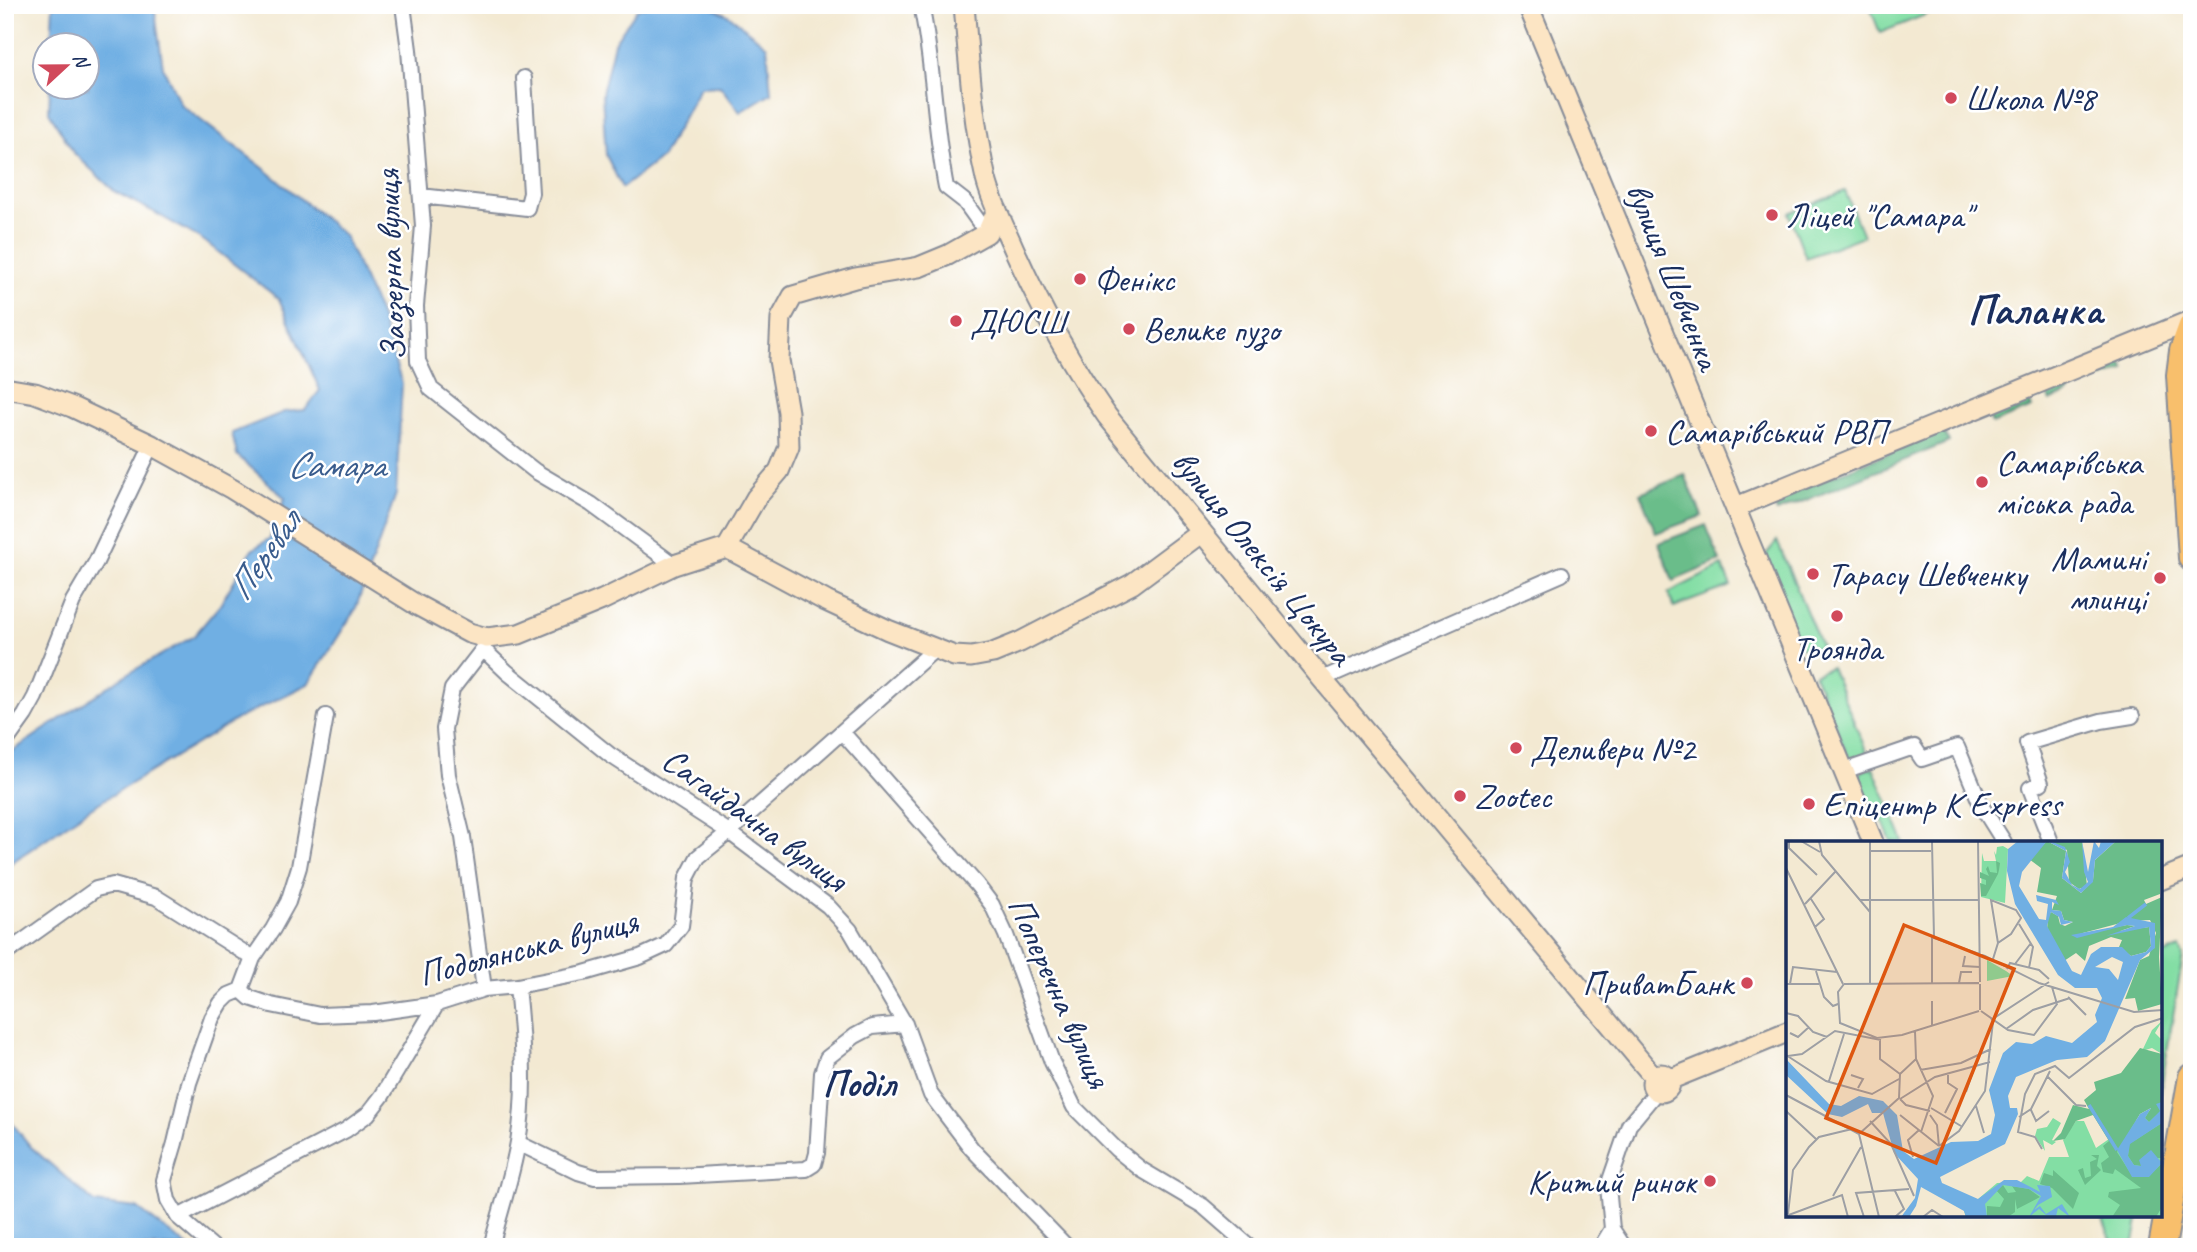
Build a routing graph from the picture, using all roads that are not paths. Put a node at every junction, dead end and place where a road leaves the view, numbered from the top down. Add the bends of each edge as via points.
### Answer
1 (403, 5) edge
2 (921, 5) edge
3 (964, 5) edge
4 (1528, 5) edge
5 (524, 78) dead end
6 (421, 196) junction
7 (997, 210) junction
8 (987, 233) junction
9 (2192, 320) edge
10 (2192, 326) edge
11 (5, 388) edge
12 (152, 444) junction
13 (1736, 507) junction
14 (1202, 532) junction
15 (727, 548) junction
16 (2192, 558) edge
17 (674, 565) junction
18 (1562, 574) dead end
19 (485, 644) junction
20 (935, 649) junction
21 (1322, 679) junction
22 (326, 716) dead end
23 (2132, 716) dead end
24 (842, 732) junction
25 (5, 743) edge
26 (1844, 771) junction
27 (729, 832) junction
28 (1873, 841) edge
29 (2003, 841) edge
30 (2051, 841) edge
31 (2192, 867) edge
32 (2162, 879) edge
33 (5, 954) edge
34 (253, 958) junction
35 (517, 985) junction
36 (484, 989) junction
37 (241, 990) junction
38 (437, 1004) junction
39 (905, 1024) junction
40 (1786, 1032) edge
41 (2192, 1077) edge
42 (1660, 1082) junction
43 (518, 1143) junction
44 (2183, 1179) edge
45 (178, 1217) junction
46 (1612, 1229) junction
47 (213, 1247) edge
48 (491, 1247) edge
49 (1067, 1247) edge
50 (1250, 1247) edge
51 (1601, 1247) edge
52 (1624, 1247) edge
53 (2162, 1247) edge

1 - 6 street, Заозерна вулиця
2 - 8 street via 946,187 964,201
3 - 7 street, вулиця Олексія Цокура via 979,139
4 - 13 street, вулиця Шевченка
5 - 6 street via 531,192 527,208
6 - 17 street, Заозерна вулиця via 418,361 431,389 535,471 591,504
7 - 8 street
7 - 14 street, вулиця Олексія Цокура via 1033,292 1087,387
8 - 15 street via 919,267 855,278 793,296 781,318 779,360 789,447 779,471 756,498
9 - 13 street
10 - 16 highway via 2180,375
11 - 12 street, Сагайдачна вулиця via 72,407
12 - 19 street, Сагайдачна вулиця
12 - 25 street via 73,601 35,697
13 - 26 street, вулиця Шевченка
14 - 20 street via 1132,584 1020,642 971,657
14 - 21 street, вулиця Олексія Цокура
15 - 17 street, Сагайдачна вулиця
15 - 20 street via 826,601
17 - 19 street, Сагайдачна вулиця via 602,600
18 - 21 street
19 - 27 street, Сагайдачна вулиця via 506,672 610,754
19 - 36 street via 452,689 444,729
20 - 24 street, Подолянська вулиця
21 - 42 street, вулиця Олексія Цокура
22 - 34 street via 299,867 288,902
23 - 30 street via 2027,743 2041,783 2030,788
24 - 27 street, Подолянська вулиця
24 - 50 street, Поперечна вулиця via 992,905 1074,1107 1142,1170 1203,1206
26 - 28 street, вулиця Шевченка
26 - 29 street via 1914,747 1922,759 1957,747 1982,807
27 - 35 street, Подолянська вулиця via 698,857 687,878 681,926 666,945 584,973
27 - 39 street, Сагайдачна вулиця via 828,906 850,930
31 - 32 street
33 - 34 street via 96,889 113,885 156,897
34 - 37 street
35 - 36 street, Подолянська вулиця
35 - 43 street via 523,1098
36 - 38 street, Подолянська вулиця
37 - 38 street, Подолянська вулиця via 250,998 320,1015
37 - 45 street via 229,995 212,1018 189,1083 163,1180
38 - 45 street via 368,1114 346,1130
39 - 43 street via 872,1027 827,1058 817,1153 814,1164 806,1169 595,1177
39 - 49 street, Сагайдачна вулиця via 931,1095 949,1121
40 - 42 street
41 - 44 highway
42 - 46 street via 1629,1125 1608,1186
43 - 48 street
44 - 53 highway
45 - 47 street
46 - 51 street
46 - 52 street

